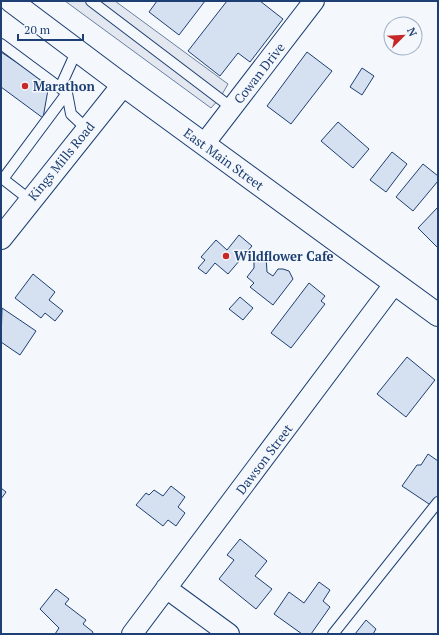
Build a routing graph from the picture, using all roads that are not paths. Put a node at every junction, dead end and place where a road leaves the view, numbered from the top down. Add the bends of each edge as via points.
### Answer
1 (11, 1) edge
2 (91, 1) edge
3 (314, 1) edge
4 (1, 44) edge
5 (76, 50) junction
6 (123, 85) junction
7 (67, 93) junction
8 (232, 108) junction
9 (87, 129) junction
10 (204, 144) junction
11 (30, 200) junction
12 (1, 238) edge
13 (395, 283) junction
14 (438, 314) edge
15 (438, 502) edge
16 (166, 588) junction
17 (132, 634) edge
18 (229, 634) edge
19 (333, 634) edge

1 - 5 main road, East Main Street
2 - 8 lane
3 - 8 street, Cowan Drive
4 - 7 lane
5 - 6 main road, East Main Street
5 - 7 lane via 63,81
6 - 9 main road, Kings Mills Road
6 - 10 main road, East Main Street
7 - 9 lane via 71,114
7 - 11 lane via 3,179
8 - 10 street, Cowan Drive
9 - 11 main road, Kings Mills Road
10 - 13 main road, East Main Street
11 - 12 main road, Kings Mills Road
13 - 14 main road, East Main Street
13 - 16 street, Dawson Street
15 - 19 lane
16 - 17 street, Dawson Street
16 - 18 street

